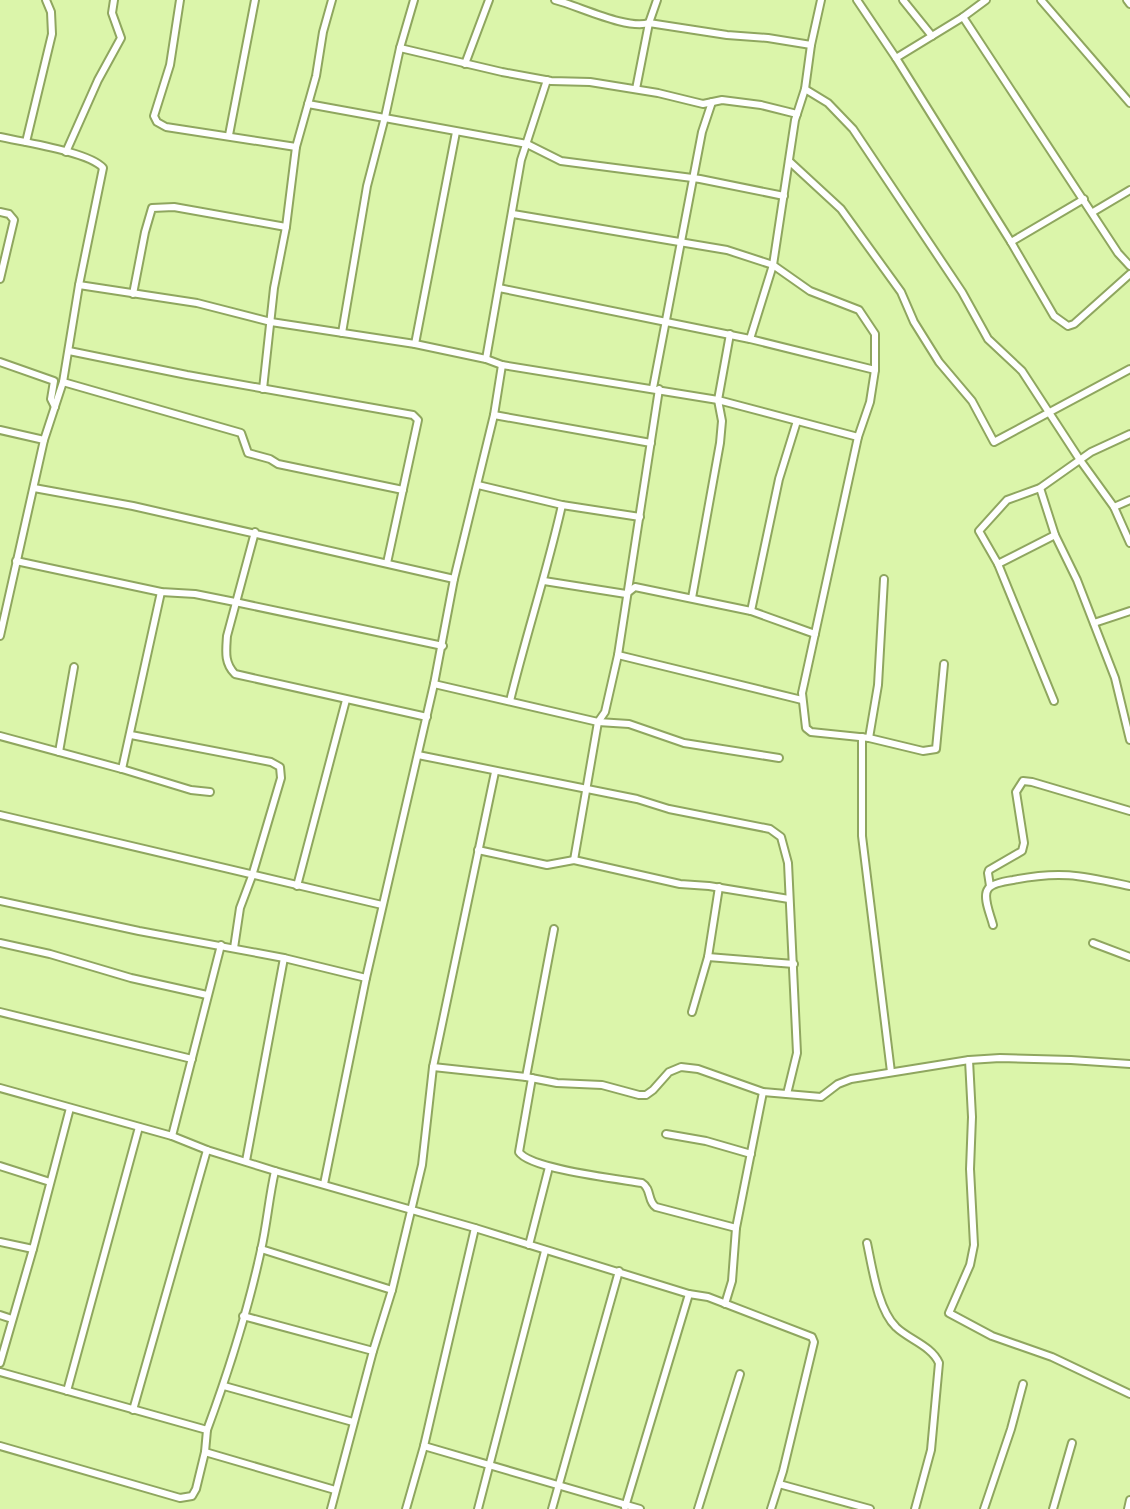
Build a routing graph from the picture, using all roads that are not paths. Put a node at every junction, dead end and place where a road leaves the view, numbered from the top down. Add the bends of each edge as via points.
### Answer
1 (46, 0) edge
2 (114, 0) edge
3 (180, 0) edge
4 (255, 0) edge
5 (332, 0) edge
6 (414, 0) edge
7 (488, 0) edge
8 (555, 0) edge
9 (657, 0) edge
10 (821, 0) edge
11 (857, 0) edge
12 (904, 0) edge
13 (986, 0) edge
14 (1041, 0) edge
15 (1127, 0) edge
16 (1130, 4) edge
17 (963, 17) junction
18 (649, 23) junction
19 (932, 36) junction
20 (811, 45) junction
21 (400, 48) junction
22 (896, 58) junction
23 (465, 64) junction
24 (547, 80) junction
25 (636, 89) junction
26 (804, 89) junction
27 (712, 102) junction
28 (1130, 103) edge
29 (308, 104) junction
30 (797, 114) junction
31 (386, 117) junction
32 (456, 132) junction
33 (229, 135) junction
34 (0, 137) edge
35 (26, 142) junction
36 (527, 144) junction
37 (296, 147) junction
38 (66, 152) junction
39 (789, 161) junction
40 (692, 179) junction
41 (1130, 190) edge
42 (784, 196) junction
43 (1084, 199) junction
44 (0, 212) edge
45 (1093, 212) junction
46 (513, 214) junction
47 (286, 227) junction
48 (680, 242) junction
49 (1011, 242) junction
50 (773, 265) junction
51 (1130, 266) edge
52 (1130, 274) edge
53 (0, 279) edge
54 (79, 285) junction
55 (499, 288) junction
56 (133, 294) junction
57 (271, 322) junction
58 (666, 323) junction
59 (342, 333) junction
60 (730, 334) junction
61 (750, 339) junction
62 (415, 344) junction
63 (69, 351) junction
64 (486, 359) junction
65 (0, 362) edge
66 (502, 365) junction
67 (1130, 369) edge
68 (875, 370) junction
69 (63, 382) junction
70 (656, 388) junction
71 (263, 389) junction
72 (718, 400) junction
73 (55, 407) junction
74 (1050, 414) junction
75 (494, 415) junction
76 (797, 421) junction
77 (0, 430) edge
78 (1130, 434) edge
79 (858, 437) junction
80 (44, 439) junction
81 (651, 443) junction
82 (1080, 460) junction
83 (478, 485) junction
84 (34, 488) junction
85 (1040, 488) junction
86 (403, 490) junction
87 (1130, 500) edge
88 (562, 505) junction
89 (1114, 507) junction
90 (640, 517) junction
91 (255, 532) junction
92 (1055, 535) junction
93 (1130, 543) edge
94 (16, 561) junction
95 (387, 564) junction
96 (998, 564) junction
97 (454, 579) junction
98 (884, 579) dead end
99 (544, 580) junction
100 (161, 592) junction
101 (626, 594) junction
102 (692, 598) junction
103 (235, 602) junction
104 (751, 611) junction
105 (1130, 611) edge
106 (1094, 623) junction
107 (815, 634) junction
108 (0, 636) edge
109 (443, 646) junction
110 (618, 655) junction
111 (944, 664) dead end
112 (74, 667) dead end
113 (434, 684) junction
114 (346, 700) junction
115 (802, 700) junction
116 (510, 701) junction
117 (1054, 701) dead end
118 (427, 717) junction
119 (598, 722) junction
120 (131, 735) junction
121 (0, 736) edge
122 (865, 738) junction
123 (1130, 740) edge
124 (59, 752) junction
125 (418, 755) junction
126 (779, 758) dead end
127 (122, 769) junction
128 (495, 772) junction
129 (586, 789) junction
130 (210, 792) dead end
131 (1129, 810) edge
132 (0, 815) edge
133 (478, 849) junction
134 (574, 860) junction
135 (252, 876) junction
136 (297, 886) junction
137 (990, 886) junction
138 (1130, 886) edge
139 (719, 887) junction
140 (789, 900) junction
141 (0, 901) edge
142 (382, 905) junction
143 (993, 925) dead end
144 (555, 929) dead end
145 (0, 943) edge
146 (1093, 943) dead end
147 (221, 946) junction
148 (234, 948) junction
149 (708, 957) junction
150 (1130, 957) edge
151 (284, 958) junction
152 (794, 964) junction
153 (366, 978) junction
154 (207, 995) junction
155 (0, 1012) edge
156 (692, 1012) dead end
157 (192, 1059) junction
158 (969, 1060) junction
159 (1130, 1064) edge
160 (432, 1067) junction
161 (891, 1072) junction
162 (529, 1078) junction
163 (0, 1088) edge
164 (763, 1092) junction
165 (787, 1094) junction
166 (70, 1108) junction
167 (139, 1127) junction
168 (666, 1134) dead end
169 (172, 1136) junction
170 (207, 1150) junction
171 (751, 1154) junction
172 (246, 1161) junction
173 (0, 1166) edge
174 (549, 1167) junction
175 (275, 1171) junction
176 (50, 1182) junction
177 (324, 1184) junction
178 (411, 1209) junction
179 (475, 1228) junction
180 (736, 1228) junction
181 (0, 1242) edge
182 (867, 1243) dead end
183 (529, 1245) junction
184 (261, 1249) junction
185 (33, 1250) junction
186 (545, 1251) junction
187 (619, 1271) junction
188 (392, 1290) junction
189 (689, 1294) junction
190 (725, 1304) junction
191 (0, 1315) edge
192 (243, 1316) junction
193 (12, 1318) junction
194 (373, 1350) junction
195 (0, 1363) edge
196 (0, 1372) edge
197 (740, 1374) dead end
198 (1023, 1384) dead end
199 (224, 1386) junction
200 (67, 1391) junction
201 (1130, 1394) edge
202 (133, 1410) junction
203 (353, 1422) junction
204 (207, 1430) junction
205 (1072, 1443) dead end
206 (0, 1446) edge
207 (424, 1446) junction
208 (205, 1452) junction
209 (490, 1464) junction
210 (779, 1484) junction
211 (559, 1485) junction
212 (335, 1490) junction
213 (1130, 1500) edge
214 (625, 1507) edge
215 (331, 1509) edge
216 (406, 1509) edge
217 (478, 1509) edge
218 (552, 1509) edge
219 (640, 1509) edge
220 (698, 1509) edge
221 (771, 1509) edge
222 (870, 1509) edge
223 (915, 1509) edge
224 (984, 1509) edge
225 (1053, 1509) edge
226 (1128, 1509) edge

1 - 35 street via 52,34
2 - 38 street via 112,13 121,38
3 - 33 street via 170,65 154,116 166,127
4 - 33 street
5 - 29 street
6 - 21 street
7 - 23 street
8 - 18 street via 614,20
9 - 18 street
10 - 20 street
11 - 22 street
12 - 19 street
13 - 17 street
14 - 28 street
15 - 16 street
17 - 19 street
17 - 43 street
18 - 20 street
18 - 25 street
19 - 22 street
20 - 26 street
21 - 23 street
21 - 31 street
22 - 49 street
23 - 24 street
24 - 25 street
24 - 36 street
25 - 27 street
26 - 30 street
26 - 74 street via 828,103 853,129 962,292 988,339 1022,371
27 - 30 street via 748,103
27 - 40 street
29 - 31 street
29 - 37 street
30 - 39 street
31 - 32 street
31 - 59 street via 367,186
32 - 36 street
32 - 62 street
33 - 37 street
34 - 35 street
35 - 38 street
36 - 40 street via 562,161
36 - 46 street
37 - 47 street
38 - 54 street via 103,168
39 - 42 street
39 - 74 street via 841,209 901,292 914,322 939,362 972,401 994,442
40 - 42 street
40 - 48 street
41 - 45 street
42 - 50 street
43 - 45 street
43 - 49 street
44 - 53 street via 13,220
45 - 51 street
46 - 48 street
46 - 55 street
47 - 56 street via 174,207 152,208
47 - 57 street
48 - 50 street via 727,250
48 - 58 street
49 - 52 street via 1054,316 1068,326
50 - 61 street
50 - 68 street via 810,291 859,310 875,334
54 - 56 street
54 - 63 street
55 - 58 street
55 - 64 street
56 - 57 street via 197,303
57 - 59 street
57 - 71 street
58 - 60 street
58 - 70 street
59 - 62 street
60 - 61 street
60 - 72 street
61 - 68 street
62 - 64 street
63 - 69 street
63 - 71 street
64 - 66 street
65 - 73 street via 54,381 51,399
66 - 70 street
66 - 75 street
67 - 74 street
68 - 79 street
69 - 73 street
69 - 86 street via 241,433 248,453 278,464
70 - 72 street
70 - 81 street
71 - 86 street via 412,415 418,420
72 - 76 street
72 - 102 street via 720,443
73 - 80 street
74 - 82 street
75 - 81 street
75 - 83 street
76 - 79 street
76 - 104 street via 779,479
77 - 80 street
78 - 82 street
79 - 107 street
80 - 84 street
81 - 90 street
82 - 85 street
82 - 89 street
83 - 88 street
83 - 97 street
84 - 91 street
84 - 94 street
85 - 92 street
85 - 96 street via 1007,500 979,531
86 - 95 street
87 - 89 street
88 - 90 street
88 - 99 street
89 - 93 street
90 - 101 street
91 - 95 street
91 - 103 street
92 - 96 street
92 - 106 street
94 - 100 street
94 - 108 street
95 - 97 street
96 - 117 street
97 - 109 street
98 - 122 street via 878,685
99 - 101 street
99 - 116 street
100 - 103 street
100 - 120 street
101 - 102 street via 635,586
101 - 110 street
102 - 104 street
103 - 109 street
103 - 114 street via 226,654 235,674
104 - 107 street
105 - 106 street
106 - 123 street via 1115,678
107 - 115 street
109 - 113 street
110 - 115 street
110 - 119 street via 605,712
111 - 122 street via 936,749 923,751
112 - 124 street
113 - 116 street
113 - 118 street
114 - 118 street
114 - 136 street
115 - 122 street via 806,728 811,732
116 - 119 street
118 - 125 street
119 - 126 street via 629,724 684,743
119 - 129 street
120 - 127 street
120 - 135 street via 280,767 281,778
121 - 124 street
122 - 161 street via 862,836
124 - 127 street
125 - 128 street
125 - 142 street
127 - 130 street
128 - 129 street
128 - 133 street
129 - 134 street
129 - 140 street via 770,829 784,843
131 - 137 street via 1023,781 1016,792 1022,851 989,870
132 - 135 street
133 - 134 street via 547,865
133 - 160 street
134 - 139 street via 680,884
135 - 136 street
135 - 148 street via 240,908
136 - 142 street
137 - 138 street via 1042,874 1074,874
137 - 143 street via 986,897
139 - 140 street
139 - 149 street
140 - 152 street
141 - 147 street
142 - 153 street
144 - 162 street
145 - 154 street
146 - 150 street
147 - 148 street
147 - 154 street
148 - 151 street
149 - 152 street
149 - 156 street
151 - 153 street
151 - 172 street
152 - 165 street via 797,1053
153 - 177 street
154 - 157 street
155 - 157 street
157 - 169 street
158 - 159 street
158 - 161 street
158 - 201 street via 974,1245 949,1313
160 - 162 street
160 - 178 street via 422,1166
161 - 165 street via 851,1079 821,1097
162 - 164 street via 602,1085 639,1096 681,1067
162 - 174 street via 519,1152
163 - 166 street
164 - 165 street
164 - 171 street
166 - 167 street
166 - 176 street
167 - 169 street
167 - 200 street
168 - 171 street
169 - 170 street
170 - 172 street
170 - 202 street
171 - 180 street
172 - 175 street
173 - 176 street
174 - 180 street via 642,1183 656,1207
174 - 183 street
175 - 177 street
175 - 184 street
176 - 185 street
177 - 178 street
178 - 179 street
178 - 188 street
179 - 183 street
179 - 207 street
180 - 190 street via 732,1281
181 - 185 street
182 - 223 street via 884,1308 894,1326 939,1363 931,1450
183 - 186 street
184 - 188 street
184 - 192 street
185 - 193 street
186 - 187 street
186 - 209 street
187 - 189 street
187 - 211 street
188 - 194 street
189 - 190 street
189 - 214 street
190 - 210 street via 813,1337
191 - 193 street
192 - 194 street
192 - 199 street
193 - 195 street
194 - 203 street
196 - 200 street
197 - 220 street
198 - 224 street
199 - 203 street
199 - 204 street
200 - 202 street
202 - 204 street
203 - 212 street
204 - 208 street
205 - 225 street
206 - 208 street via 180,1499 197,1489
207 - 209 street
207 - 216 street
208 - 212 street
209 - 211 street
209 - 217 street
210 - 221 street
210 - 222 street
211 - 214 street
211 - 218 street
212 - 215 street
213 - 226 street
214 - 219 street

